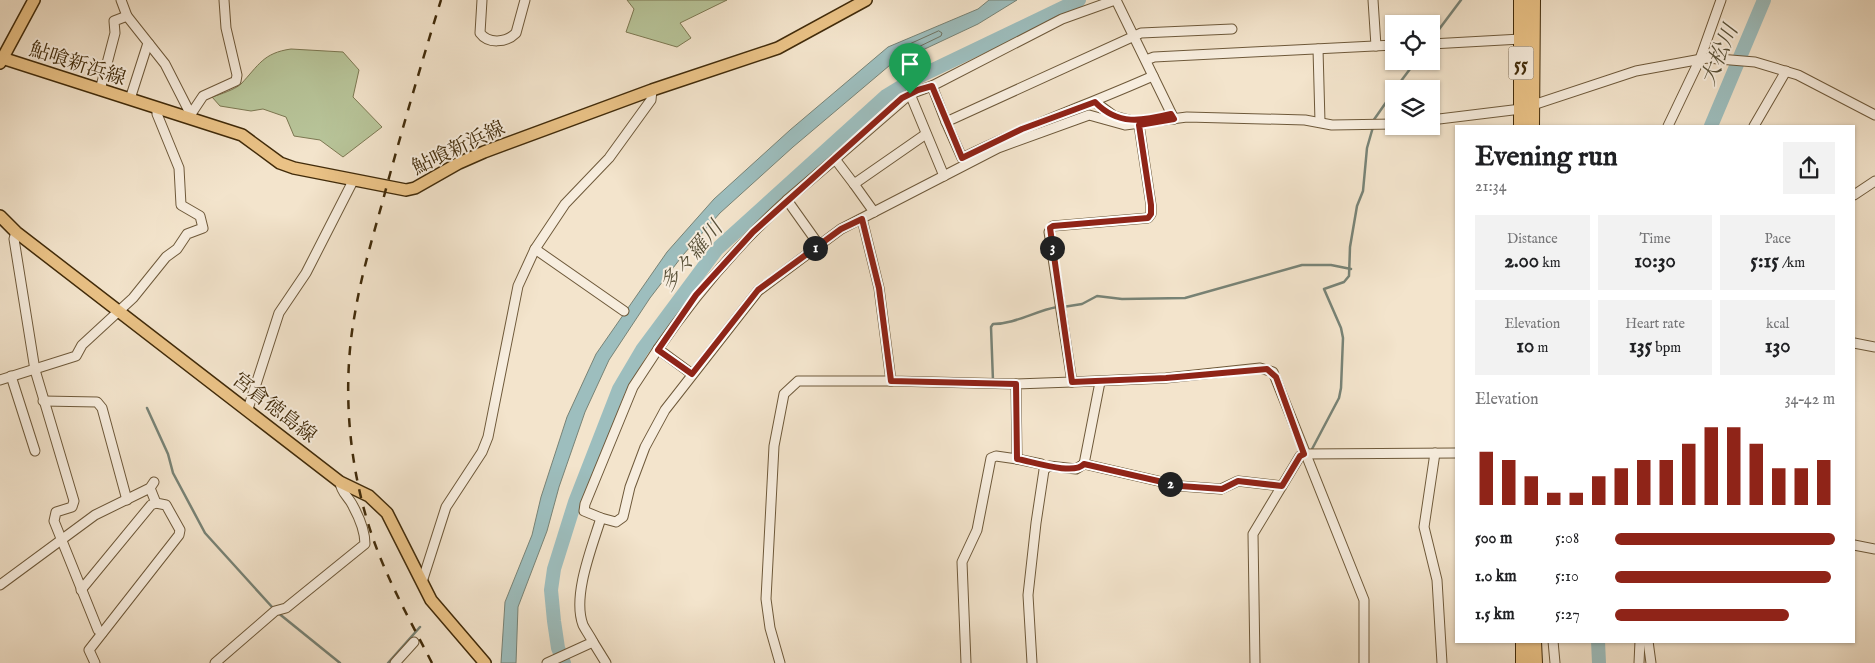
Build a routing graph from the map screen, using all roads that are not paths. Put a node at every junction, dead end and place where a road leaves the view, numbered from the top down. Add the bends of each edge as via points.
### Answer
1 (34, 0) edge
2 (121, 0) edge
3 (224, 0) edge
4 (482, 0) edge
5 (525, 0) edge
6 (865, 0) edge
7 (1116, 0) edge
8 (1373, 0) edge
9 (1521, 0) edge
10 (1532, 0) edge
11 (1721, 0) edge
12 (128, 16) junction
13 (1232, 29) dead end
14 (1133, 37) junction
15 (1521, 39) junction
16 (149, 44) junction
17 (1440, 44) edge
18 (1376, 46) junction
19 (1385, 46) edge
20 (1318, 49) junction
21 (2, 55) edge
22 (1704, 58) junction
23 (1146, 60) junction
24 (1783, 70) junction
25 (1153, 76) junction
26 (932, 86) junction
27 (100, 90) junction
28 (652, 90) junction
29 (910, 94) junction
30 (130, 99) junction
31 (1095, 102) junction
32 (1527, 107) junction
33 (157, 108) junction
34 (189, 115) junction
35 (1875, 115) edge
36 (1173, 116) junction
37 (1440, 119) edge
38 (946, 122) junction
39 (1320, 122) junction
40 (1139, 125) junction
41 (1385, 125) edge
42 (1521, 125) edge
43 (1532, 125) edge
44 (1669, 125) edge
45 (1755, 125) edge
46 (926, 134) junction
47 (835, 159) junction
48 (944, 176) junction
49 (353, 181) junction
50 (1875, 181) edge
51 (854, 184) junction
52 (1855, 193) edge
53 (787, 200) junction
54 (874, 212) junction
55 (862, 219) junction
56 (2, 220) edge
57 (16, 232) junction
58 (819, 245) junction
59 (535, 249) junction
60 (120, 311) junction
61 (624, 311) dead end
62 (1855, 343) edge
63 (1875, 347) edge
64 (658, 350) junction
65 (35, 370) junction
66 (692, 374) junction
67 (11, 376) junction
68 (0, 380) edge
69 (891, 381) junction
70 (1072, 382) junction
71 (1100, 382) junction
72 (1016, 384) junction
73 (43, 401) junction
74 (248, 410) junction
75 (36, 450) dead end
76 (1435, 453) junction
77 (1455, 453) edge
78 (1304, 454) junction
79 (1017, 459) junction
80 (1084, 464) junction
81 (1046, 467) junction
82 (340, 482) junction
83 (1282, 486) junction
84 (127, 500) junction
85 (156, 503) junction
86 (601, 518) junction
87 (60, 540) junction
88 (1855, 545) edge
89 (1875, 549) edge
90 (422, 582) junction
91 (0, 585) edge
92 (81, 590) junction
93 (102, 633) junction
94 (414, 642) dead end
95 (593, 642) junction
96 (1523, 643) edge
97 (1534, 643) edge
98 (1553, 643) edge
99 (1640, 643) edge
100 (1648, 643) edge
101 (550, 662) edge
102 (95, 663) edge
103 (215, 663) edge
104 (395, 663) edge
105 (485, 663) edge
106 (606, 663) edge
107 (780, 663) edge
108 (966, 663) edge
109 (1032, 663) edge
110 (1255, 663) edge
111 (1364, 663) edge
112 (1442, 663) edge
113 (1523, 663) edge
114 (1535, 663) edge
115 (1555, 663) edge
116 (1640, 663) edge
117 (1651, 663) edge

1 - 21 main road
2 - 12 street
3 - 34 street via 236,80 203,96
4 - 5 street via 480,33 485,40 492,42 516,33
6 - 28 main road, 鮎喰新浜線 via 778,48
7 - 14 street
7 - 26 street via 1062,19
8 - 18 street
9 - 15 highway, 55
10 - 32 highway, 55
11 - 22 street
12 - 16 street
12 - 27 street via 114,21
13 - 14 street via 1141,33
14 - 23 street
14 - 38 street
15 - 17 street
15 - 32 highway, 55
16 - 30 street
16 - 34 street via 165,64
18 - 19 street
18 - 20 street
20 - 23 street
20 - 39 street
21 - 27 main road, 鮎喰新浜線
22 - 24 street via 1755,62
22 - 32 street via 1636,71
22 - 44 street
23 - 25 street
24 - 35 street via 1818,83
24 - 45 street
25 - 31 street
25 - 36 street
26 - 29 street
26 - 38 street
27 - 30 main road, 鮎喰新浜線
28 - 49 main road, 鮎喰新浜線 via 484,152 415,188 396,189
28 - 59 street via 651,100 609,158 565,204
29 - 46 street
29 - 47 street
30 - 33 main road, 鮎喰新浜線
31 - 36 street via 1122,120
31 - 38 street via 1022,129 962,158
32 - 37 street
32 - 42 highway, 55
32 - 43 highway, 55
33 - 34 main road, 鮎喰新浜線
33 - 60 street via 179,168 181,205 200,216 203,228 187,234
34 - 49 main road, 鮎喰新浜線 via 242,135 294,168
36 - 39 street
36 - 40 street
39 - 41 street
40 - 48 street via 1118,124 1097,116 1082,117 1004,145
40 - 70 street via 1151,205 1148,218 1053,226 1049,232
46 - 48 street
46 - 51 street
47 - 51 street
47 - 53 street
48 - 54 street
49 - 74 street via 306,274 279,313
50 - 52 street
51 - 54 street
53 - 58 street
53 - 64 street via 696,295
54 - 55 street
55 - 58 street
55 - 69 street via 879,288
56 - 57 main road, 宮倉徳島線
57 - 60 main road, 宮倉徳島線
57 - 65 street via 14,239
58 - 66 street via 758,290
59 - 61 street
59 - 90 street via 518,286 488,437 482,452 446,507
60 - 65 street via 90,336 76,356
60 - 74 main road, 宮倉徳島線
62 - 63 street
64 - 66 street
64 - 86 street via 633,388 585,504 584,511
65 - 67 street
65 - 73 street
66 - 86 street via 670,403 645,447 623,518 616,522
67 - 68 street
67 - 75 street
69 - 72 street
69 - 107 street via 798,381 784,394 774,446 766,599
70 - 71 street
70 - 72 street
71 - 78 street via 1267,369 1276,377
71 - 80 street
72 - 79 street
73 - 84 street via 99,404
73 - 87 street via 74,501 72,507 56,512 54,516
74 - 82 main road, 宮倉徳島線
76 - 77 street
76 - 78 street
76 - 112 street via 1424,528 1437,580
78 - 83 street
78 - 111 street via 1364,600
79 - 81 street
79 - 108 street via 991,458 976,530 962,562
80 - 81 street via 1076,469
80 - 83 street via 1180,486 1222,489 1238,481
81 - 109 street via 1028,595
82 - 90 main road, 宮倉徳島線 via 369,496 387,513
82 - 103 street via 341,490 353,506 365,534 365,544 290,606 276,611
83 - 110 street via 1253,534
84 - 85 street via 152,485
84 - 87 street via 95,515
85 - 92 street
85 - 93 street via 166,505 180,530 179,535
86 - 95 street via 583,576 582,591 583,624
87 - 91 street
87 - 92 street
88 - 89 street
90 - 105 main road, 宮倉徳島線 via 447,621
92 - 93 street
93 - 102 street via 89,650
94 - 104 street
95 - 101 street
95 - 106 street
96 - 113 highway
97 - 114 highway
98 - 115 street
99 - 116 street
100 - 117 street

